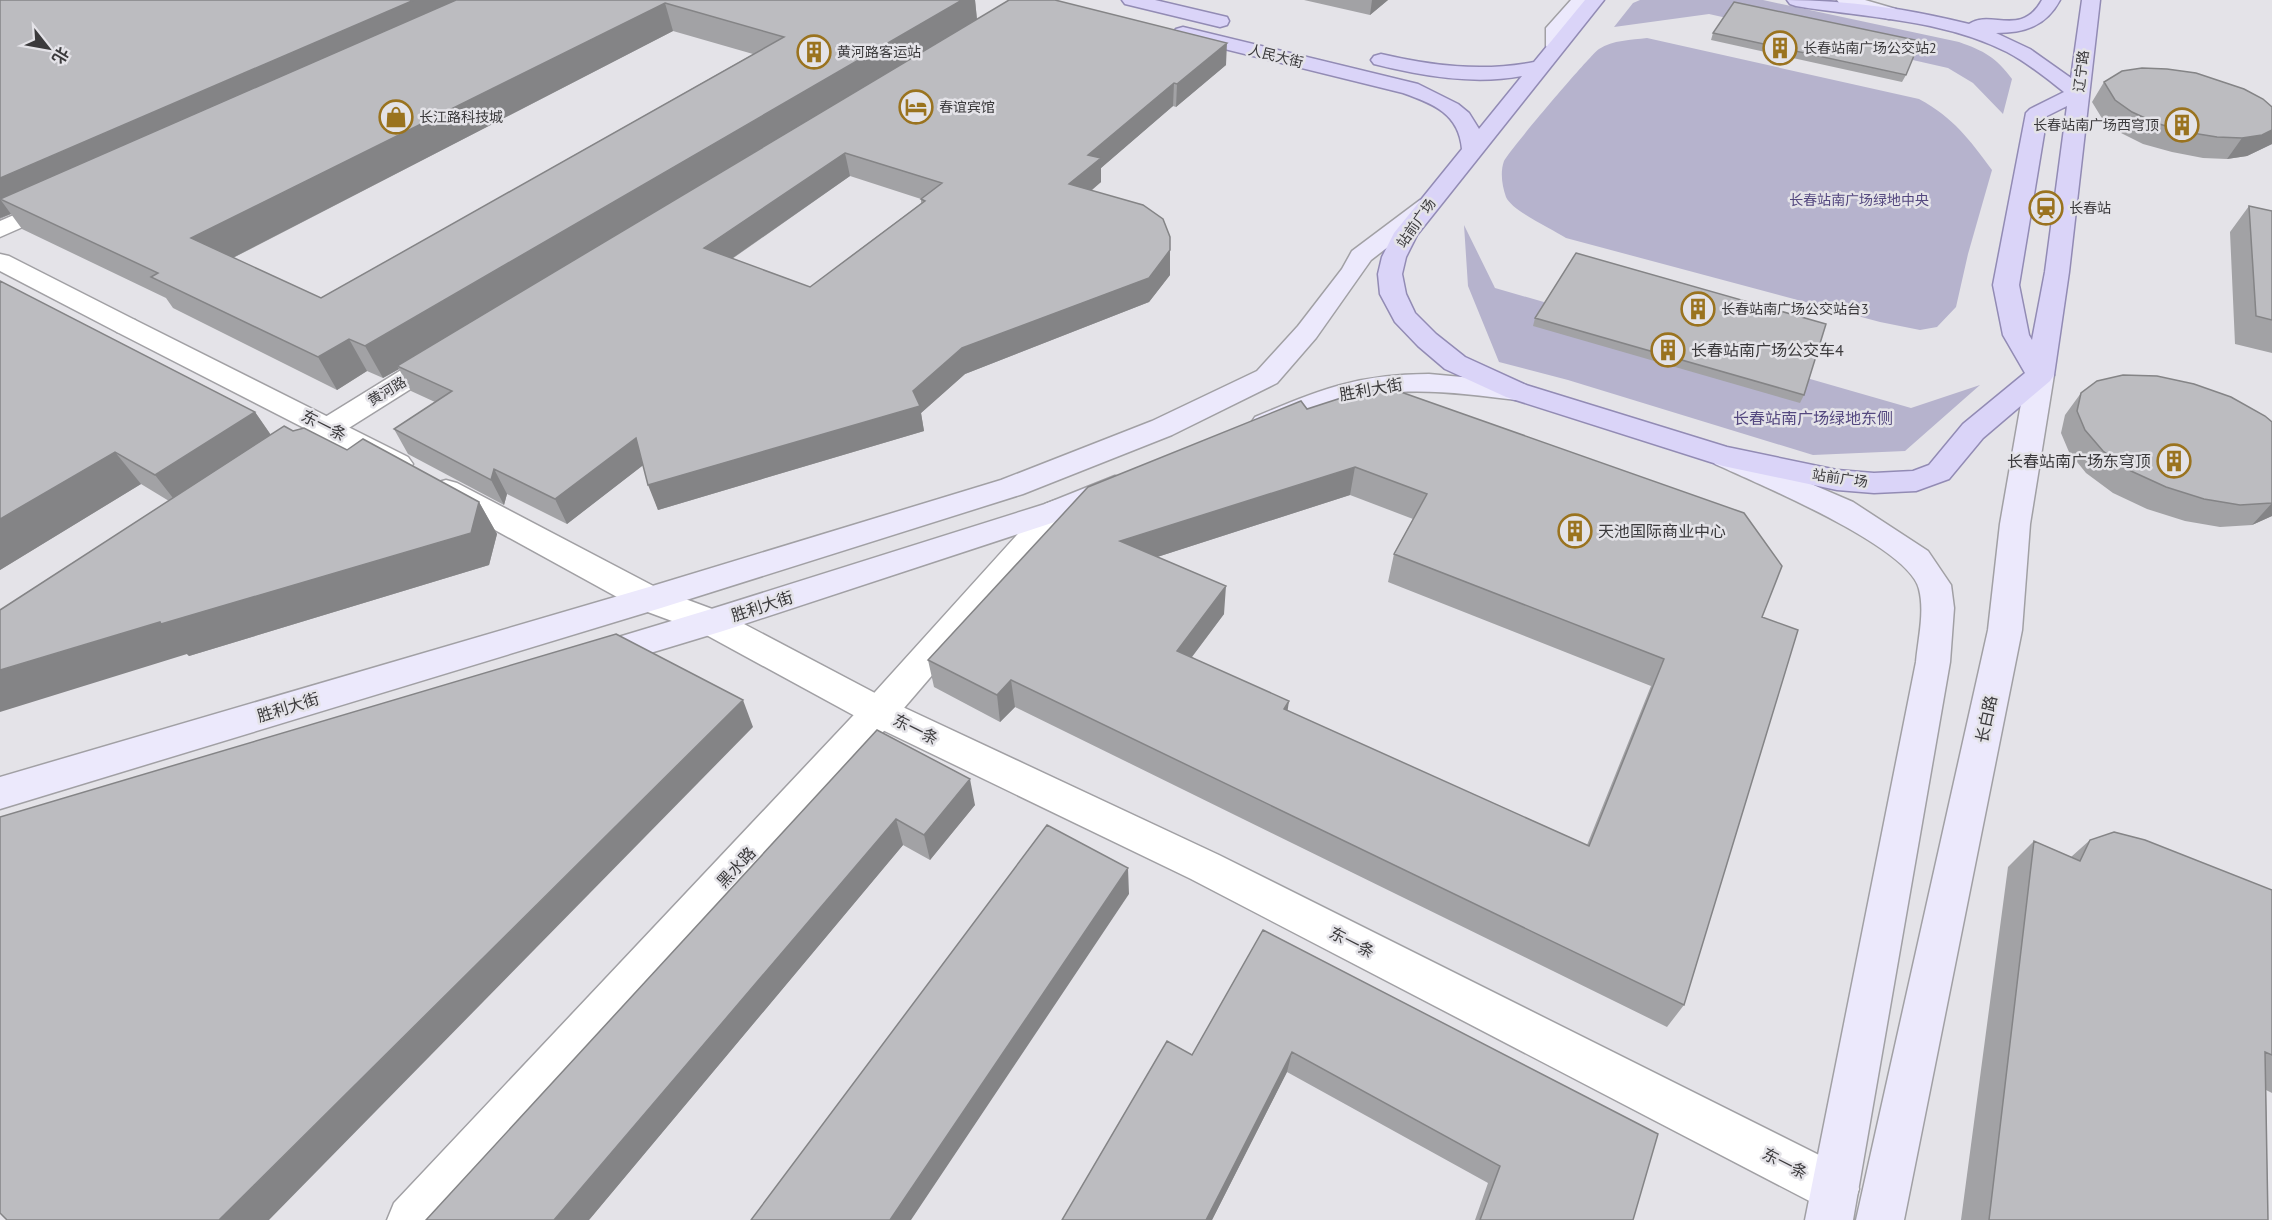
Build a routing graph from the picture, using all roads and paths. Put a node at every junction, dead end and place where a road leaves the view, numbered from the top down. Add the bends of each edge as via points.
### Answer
1 (1131, 0) edge
2 (1796, 0) edge
3 (1846, 0) edge
4 (2051, 0) edge
5 (2091, 0) edge
6 (1581, 2) edge
7 (1889, 13) junction
8 (1234, 25) dead end
9 (1951, 25) junction
10 (1163, 28) edge
11 (1360, 55) dead end
12 (1539, 67) junction
13 (2078, 93) junction
14 (1473, 148) junction
15 (76, 195) edge
16 (1428, 205) junction
17 (2065, 213) joint
18 (0, 230) edge
19 (0, 261) edge
20 (460, 346) edge
21 (2040, 375) junction
22 (1516, 391) junction
23 (328, 427) junction
24 (1242, 433) edge
25 (1723, 456) junction
26 (259, 473) edge
27 (1143, 474) edge
28 (1056, 511) junction
29 (649, 600) junction
30 (711, 622) junction
31 (562, 666) edge
32 (879, 712) junction
33 (0, 793) edge
34 (1833, 1204) edge
35 (411, 1220) edge
36 (1880, 1220) edge

1 - 8 main road, 人民大街
2 - 7 main road
3 - 7 main road
4 - 9 main road via 2040,17 2024,26
5 - 13 main road, 辽宁路
6 - 12 main road, 站前广场
7 - 9 main road
9 - 13 main road via 2013,47
10 - 14 main road, 人民大街 via 1430,96 1446,104 1468,127
11 - 12 main road via 1449,73 1492,74
12 - 14 main road, 站前广场
13 - 17 main road, 辽宁路
13 - 21 main road via 2037,113 2006,285 2016,335
14 - 16 main road, 站前广场
15 - 18 street
16 - 22 main road, 站前广场 via 1406,233 1394,257 1390,274 1393,294 1404,316 1455,363
16 - 29 main road, 胜利大街 via 1361,256 1307,332 1267,377 1162,428 1012,487
17 - 21 main road, 长白路
19 - 23 street, 东一条
20 - 23 street, 黄河路
21 - 25 main road, 站前广场 via 1973,430 1939,472 1916,481 1837,480
21 - 36 main road, 长白路 via 2015,524 2005,630
22 - 24 main road, 胜利大街 via 1429,381 1386,383 1340,392
22 - 25 main road, 站前广场
23 - 26 street, 黄河路
23 - 29 street, 东一条
25 - 34 main road via 1842,509 1917,559 1935,585 1938,608 1933,662
27 - 28 main road, 胜利大街
28 - 30 main road, 胜利大街
28 - 32 street, 黑水路
29 - 30 street, 东一条
29 - 33 main road, 胜利大街
30 - 31 main road, 胜利大街
30 - 32 street, 东一条
32 - 34 street, 东一条 via 1205,867
32 - 35 street, 黑水路

